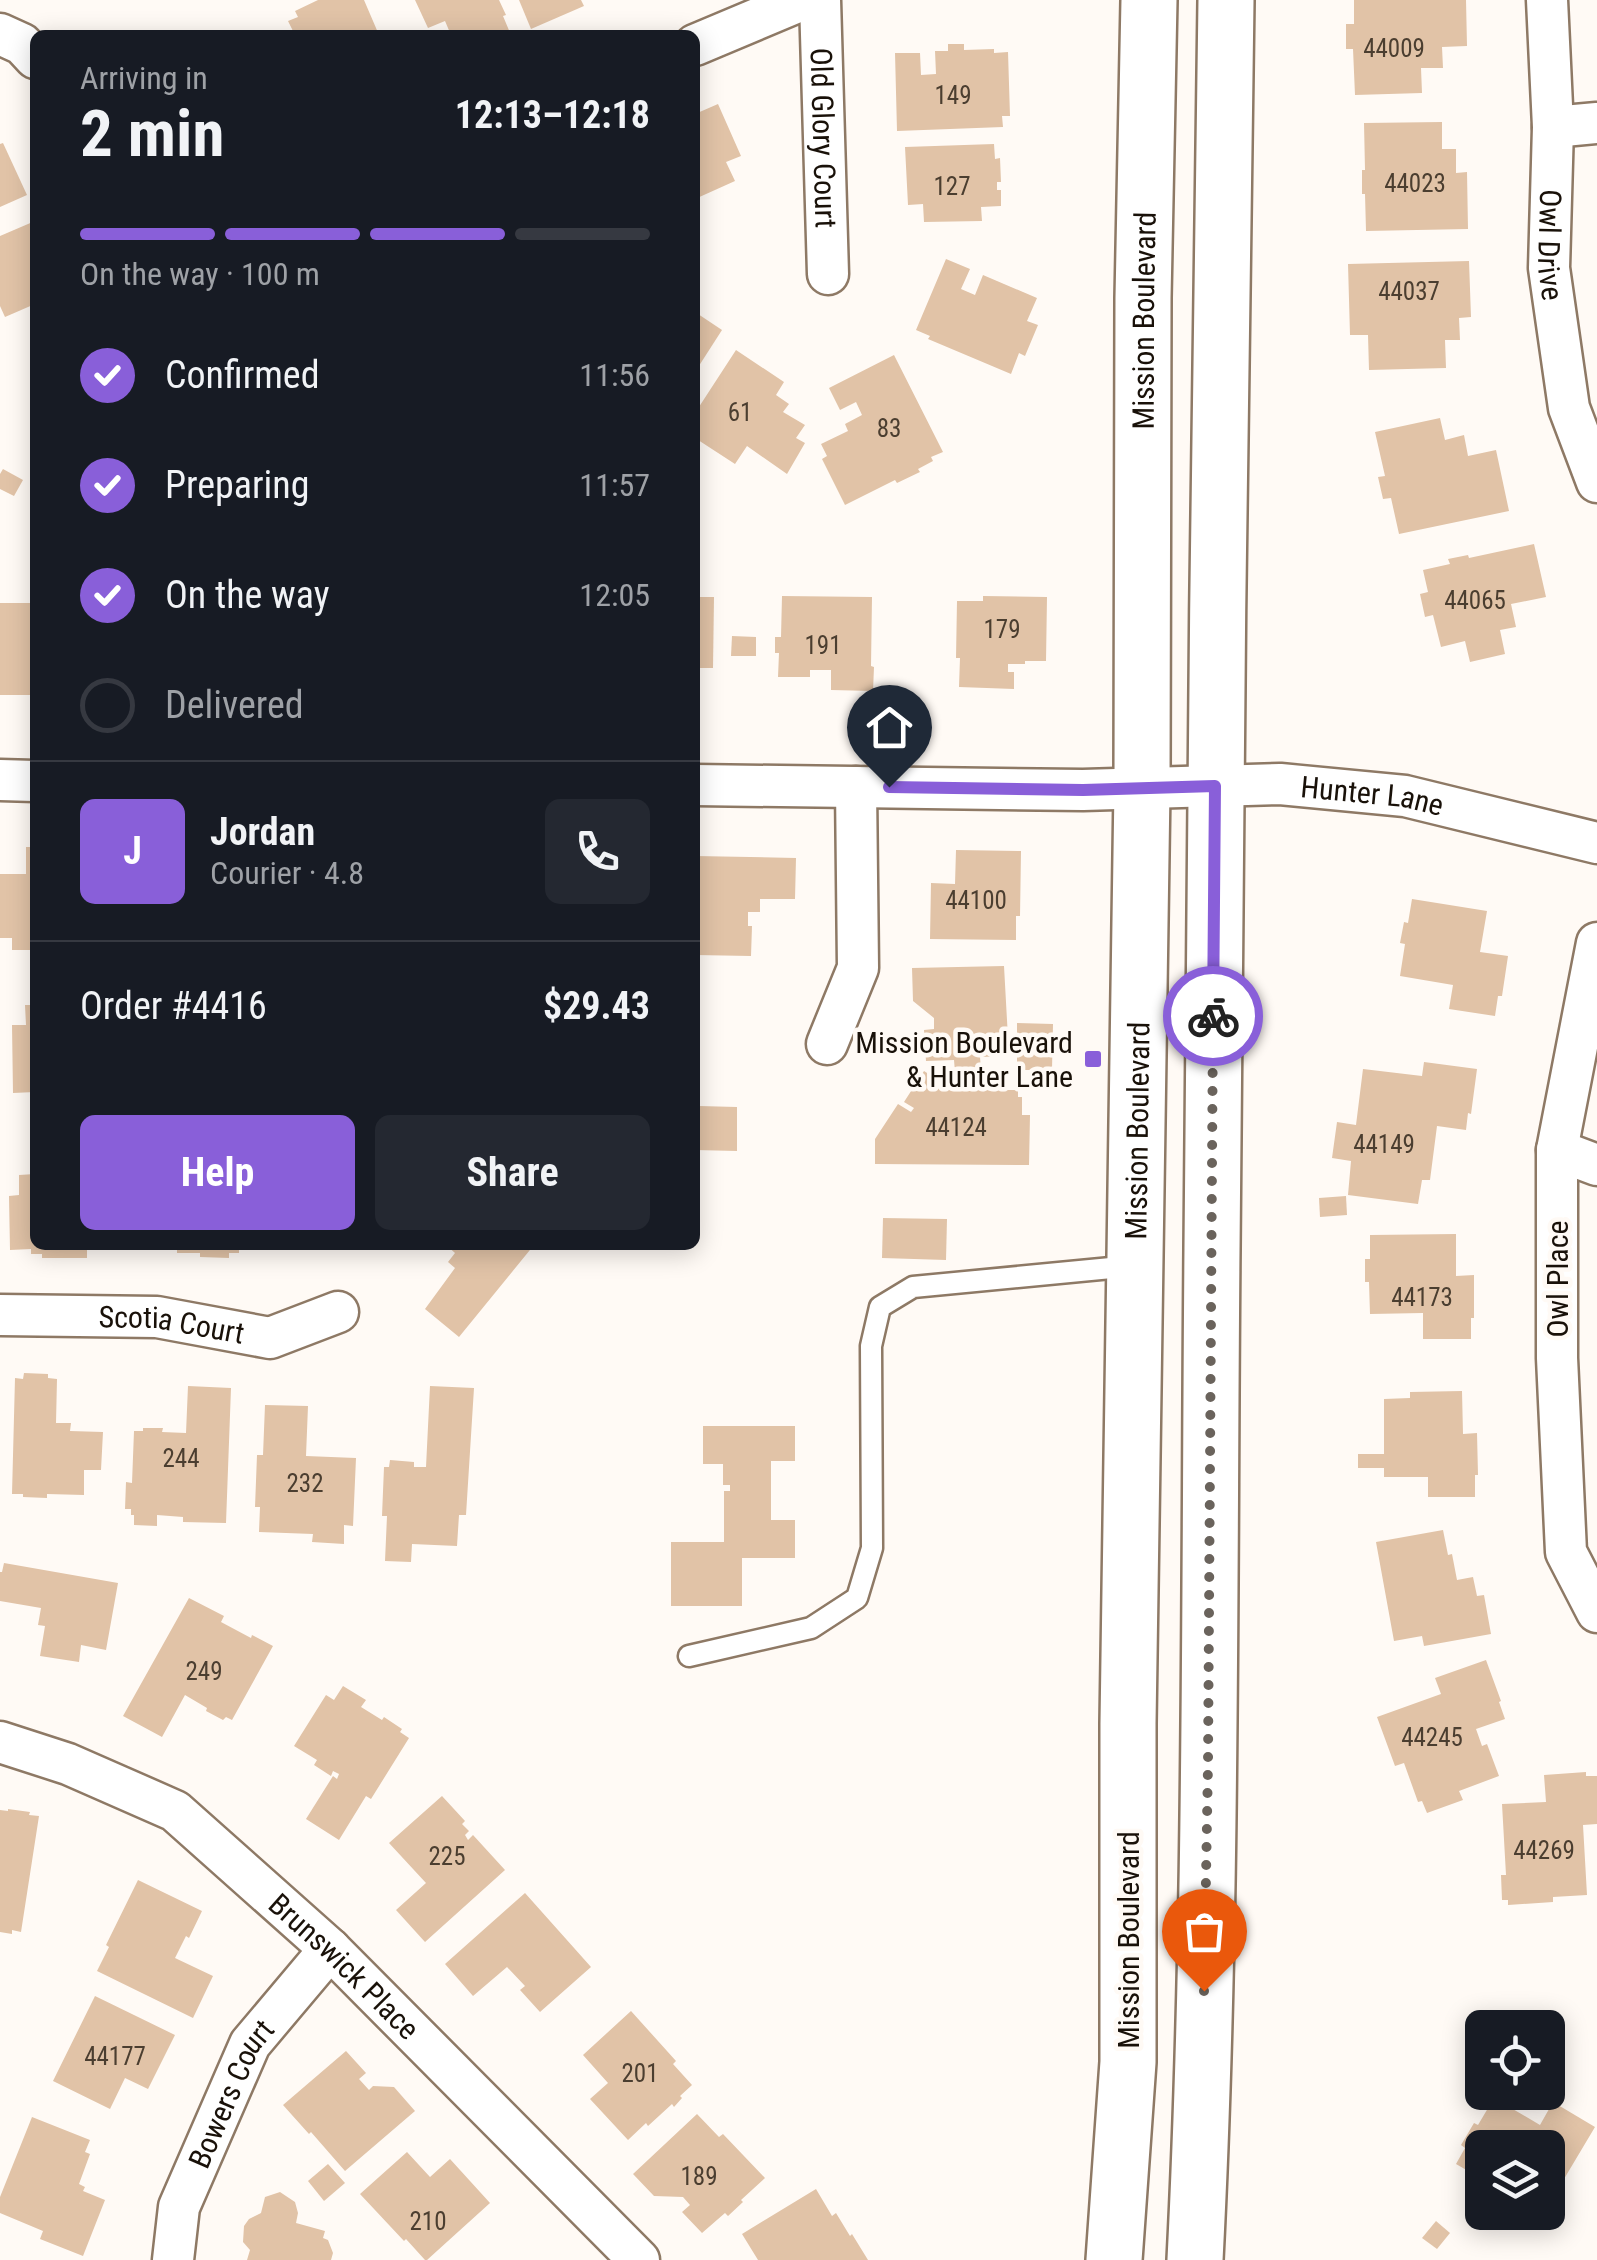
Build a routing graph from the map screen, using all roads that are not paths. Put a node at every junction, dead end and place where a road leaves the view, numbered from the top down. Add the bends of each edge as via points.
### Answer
1 (802, 0) edge
2 (820, 0) edge
3 (1149, 0) edge
4 (1226, 0) edge
5 (1547, 0) edge
6 (0, 34) edge
7 (700, 43) edge
8 (30, 53) edge
9 (1597, 123) edge
10 (1553, 127) junction
11 (828, 274) dead end
12 (1597, 482) edge
13 (0, 780) edge
14 (30, 780) edge
15 (700, 785) edge
16 (856, 786) junction
17 (1215, 786) junction
18 (1142, 788) junction
19 (1597, 843) edge
20 (1597, 942) edge
21 (827, 1044) dead end
22 (1557, 1150) junction
23 (1597, 1165) edge
24 (1135, 1266) junction
25 (338, 1312) dead end
26 (0, 1314) edge
27 (1597, 1612) edge
28 (689, 1656) dead end
29 (0, 1742) edge
30 (330, 1948) junction
31 (173, 2260) edge
32 (639, 2260) edge
33 (1114, 2260) edge
34 (1195, 2260) edge

1 - 7 street, Old Glory Court
2 - 11 street, Old Glory Court
3 - 18 main road, Mission Boulevard
4 - 17 main road
5 - 10 street, Owl Drive
6 - 8 street
9 - 10 street
10 - 12 street, Owl Drive via 1549,268 1569,408
13 - 14 street
15 - 16 street, Hunter Lane
16 - 18 street, Hunter Lane
16 - 21 street via 858,968
17 - 18 street, Hunter Lane
17 - 19 street, Hunter Lane via 1280,784 1406,796
17 - 34 main road via 1208,1783
18 - 24 main road, Mission Boulevard
20 - 22 street, Owl Place
22 - 23 street
22 - 27 street, Owl Place via 1566,1552
24 - 28 lane via 913,1287 880,1307 871,1346 872,1548 857,1598 811,1628
24 - 33 main road, Mission Boulevard via 1128,2062
25 - 26 street, Scotia Court via 270,1338 157,1317
29 - 30 street, Brunswick Place via 175,1811
30 - 31 street, Bowers Court via 250,2044 179,2207
30 - 32 street, Brunswick Place

